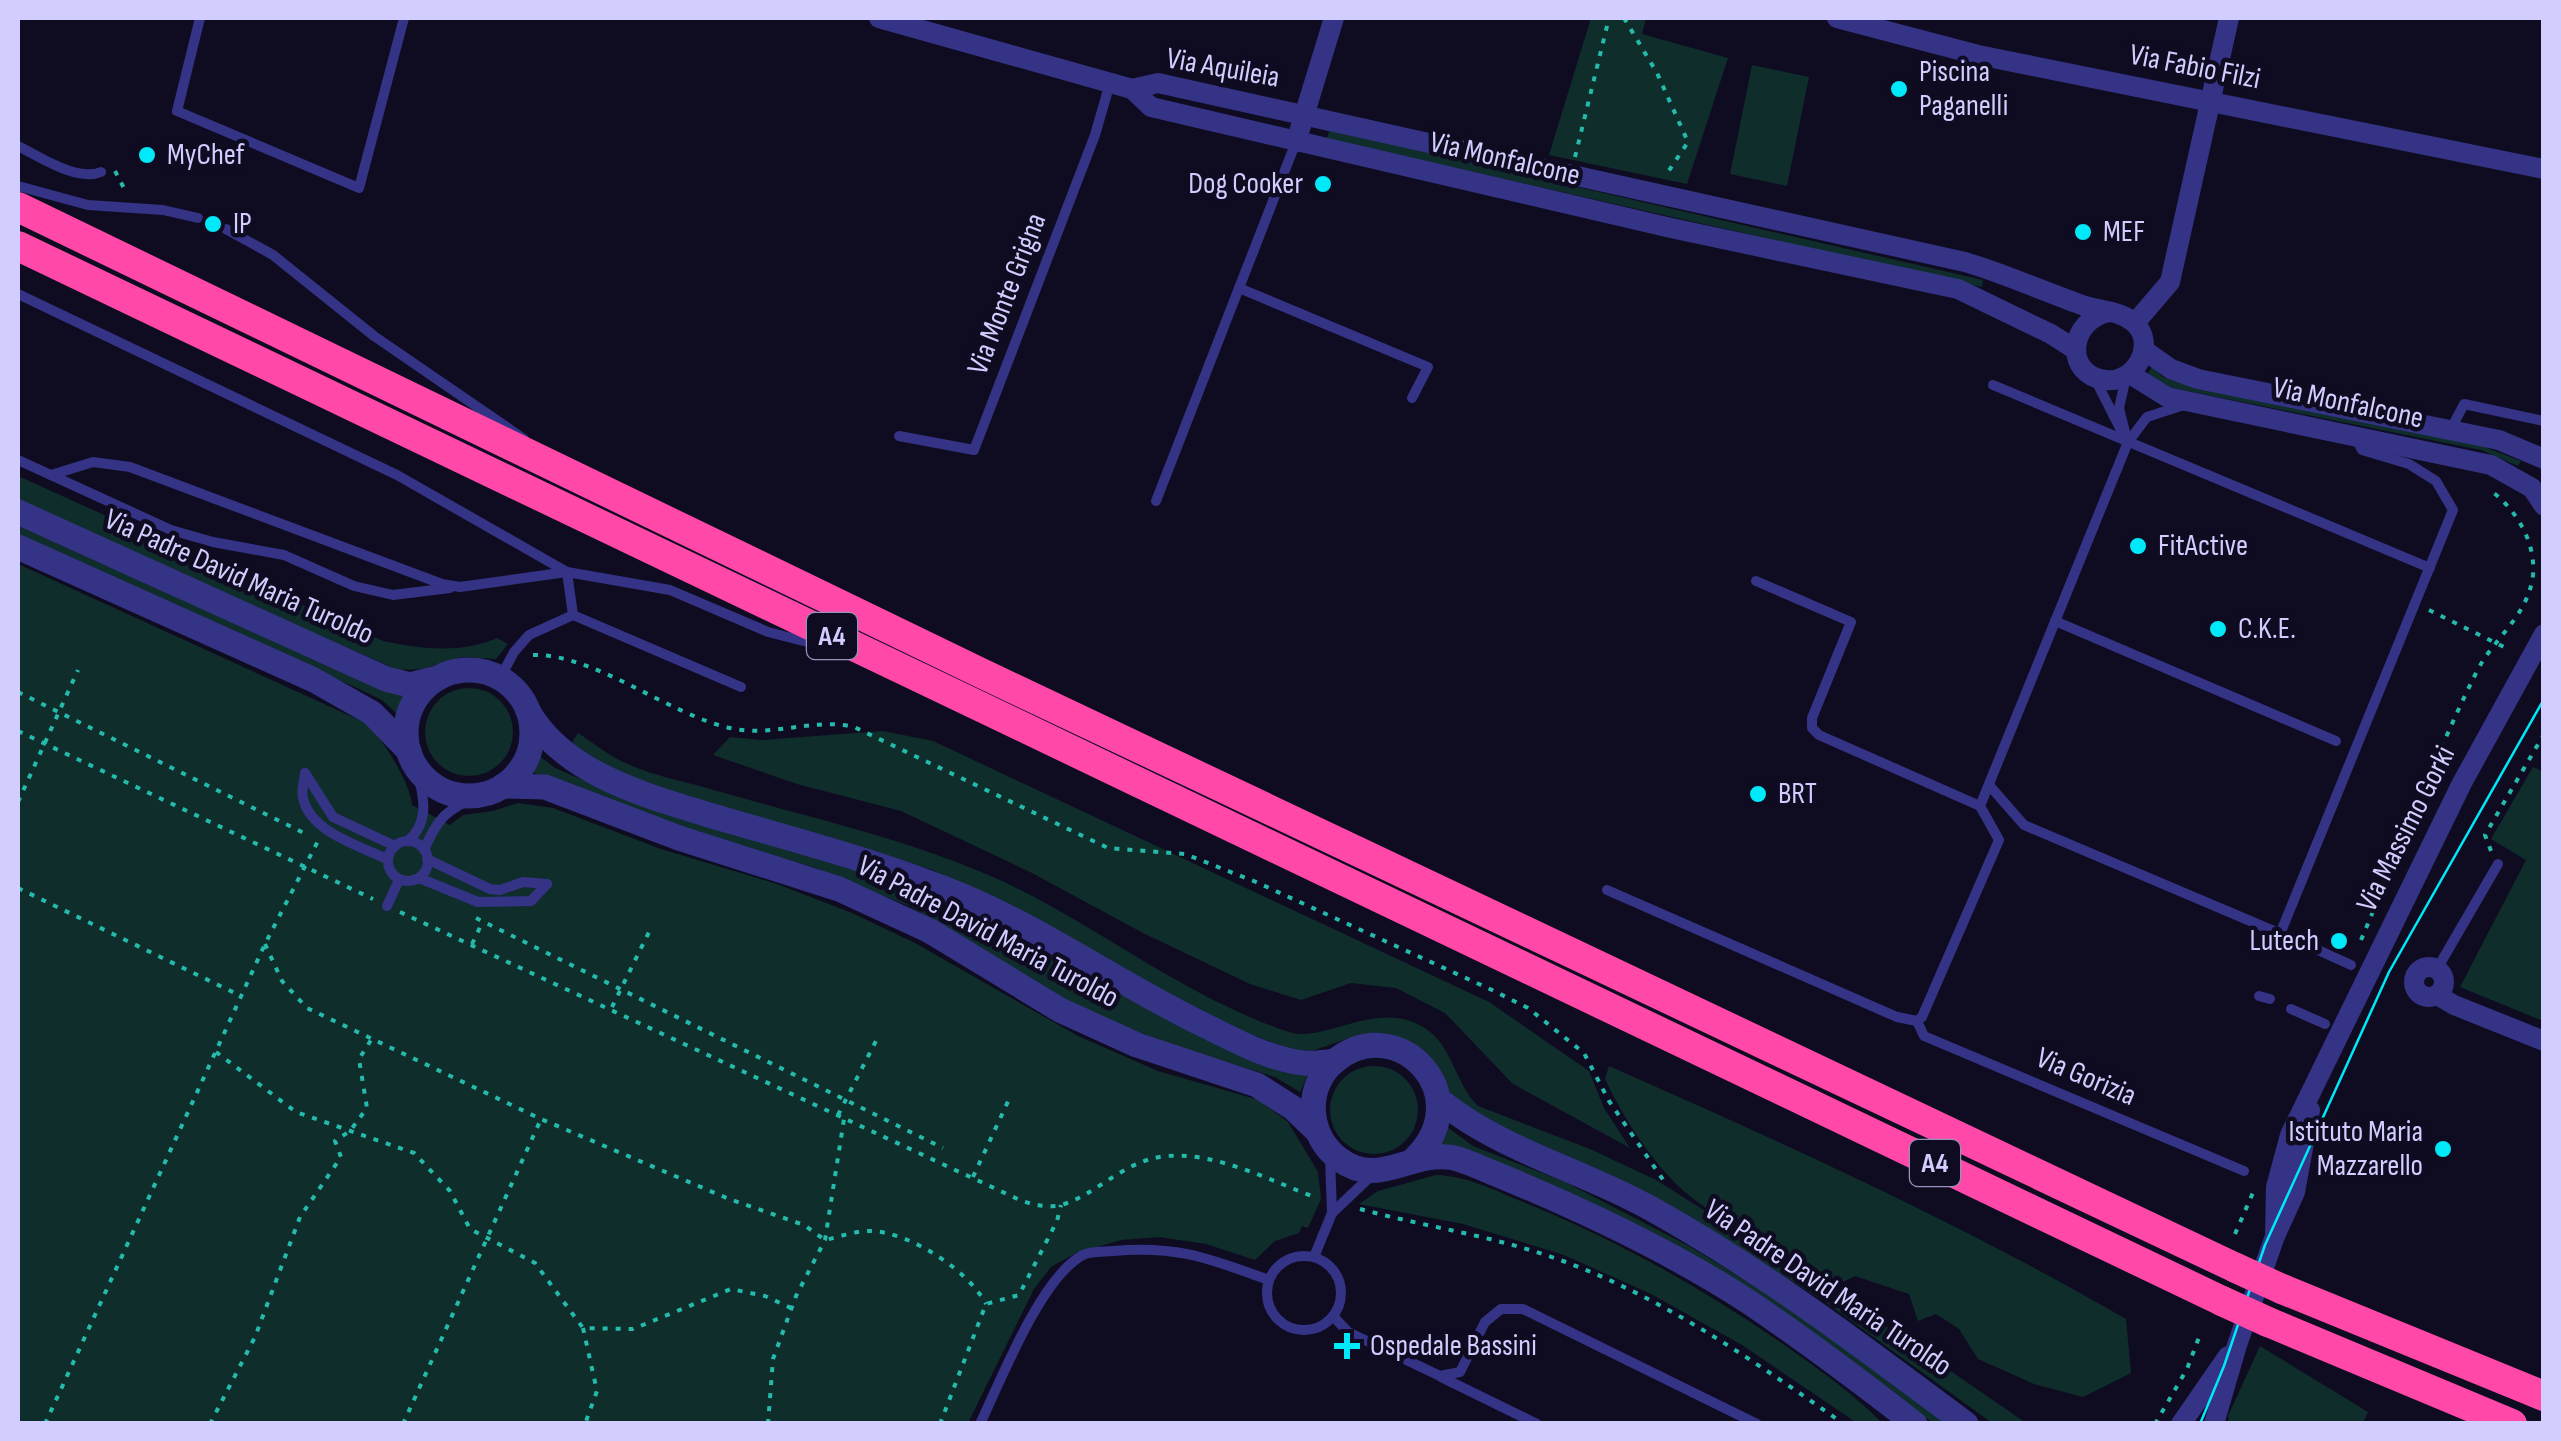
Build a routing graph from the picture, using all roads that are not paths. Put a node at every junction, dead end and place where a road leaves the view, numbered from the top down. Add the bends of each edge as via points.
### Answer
1 (200, 18) edge
2 (404, 18) edge
3 (879, 18) edge
4 (1334, 18) edge
5 (1837, 18) edge
6 (2229, 18) edge
7 (1110, 84) junction
8 (1132, 89) junction
9 (2211, 100) junction
10 (1304, 114) junction
11 (1296, 142) junction
12 (18, 146) edge
13 (2544, 169) edge
14 (101, 172) road end
15 (18, 186) edge
16 (18, 207) edge
17 (198, 218) dead end
18 (226, 229) dead end
19 (18, 246) edge
20 (1239, 288) junction
21 (18, 294) edge
22 (2109, 312) junction
23 (2135, 322) junction
24 (2076, 350) junction
25 (2144, 350) junction
26 (2128, 375) junction
27 (2093, 376) junction
28 (1993, 385) dead end
29 (1412, 398) dead end
30 (2193, 402) junction
31 (2544, 421) edge
32 (2451, 430) junction
33 (899, 436) dead end
34 (2354, 436) junction
35 (2128, 442) junction
36 (2544, 459) edge
37 (18, 460) edge
38 (546, 461) junction
39 (51, 474) junction
40 (1156, 501) dead end
41 (2544, 506) edge
42 (18, 512) edge
43 (18, 547) edge
44 (2430, 568) junction
45 (567, 572) junction
46 (1756, 581) dead end
47 (460, 586) junction
48 (573, 615) junction
49 (2544, 617) edge
50 (2055, 621) junction
51 (2534, 646) edge
52 (874, 656) junction
53 (438, 678) junction
54 (500, 678) junction
55 (741, 687) dead end
56 (528, 712) junction
57 (2336, 741) dead end
58 (413, 760) junction
59 (1989, 785) junction
60 (491, 791) junction
61 (1980, 806) junction
62 (408, 841) junction
63 (394, 846) junction
64 (426, 854) junction
65 (388, 859) junction
66 (2498, 864) road end
67 (419, 878) junction
68 (399, 880) junction
69 (1607, 890) dead end
70 (387, 906) road end
71 (2280, 934) junction
72 (2295, 940) dead end
73 (2318, 950) dead end
74 (2350, 964) road end
75 (2437, 969) joint
76 (2291, 1009) dead end
77 (1917, 1021) junction
78 (2330, 1033) junction
79 (2544, 1041) edge
80 (1335, 1061) junction
81 (1439, 1100) junction
82 (1323, 1141) junction
83 (1412, 1162) junction
84 (2244, 1171) dead end
85 (1376, 1172) junction
86 (1337, 1202) junction
87 (1314, 1257) junction
88 (1269, 1280) junction
89 (1333, 1316) junction
90 (2236, 1345) junction
91 (1440, 1376) junction
92 (2544, 1396) edge
93 (1740, 1420) edge
94 (980, 1424) edge
95 (1537, 1424) edge
96 (1757, 1424) edge
97 (1914, 1424) edge
98 (1966, 1424) edge
99 (2180, 1424) edge
100 (2214, 1424) edge
101 (2512, 1424) edge

1 - 2 lane via 177,111 359,188
3 - 7 street, Via Aquileia
4 - 10 street
5 - 9 street, Via Fabio Filzi via 1978,55
6 - 9 street
7 - 8 street, Via Aquileia
7 - 33 lane, Via Monte Grigna via 974,450
8 - 10 street, Via Aquileia via 1158,83
8 - 11 street, Via Aquileia via 1151,107
9 - 13 street, Via Fabio Filzi
9 - 23 street via 2170,282
10 - 11 street
10 - 22 street, Via Monfalcone via 1965,262
11 - 20 lane
11 - 24 street, Via Monfalcone via 1958,290
12 - 14 lane via 78,173
15 - 17 lane via 88,205
16 - 38 highway, A4
18 - 38 lane via 274,255 374,336 515,431
19 - 52 highway, A4
20 - 29 lane via 1428,367
20 - 40 lane
21 - 45 lane via 396,475
22 - 23 street
22 - 24 street via 2085,323
23 - 25 street
24 - 27 street
25 - 26 street
25 - 32 street, Via Monfalcone via 2198,379
26 - 27 street
26 - 30 street, Via Monfalcone via 2167,397
26 - 35 lane via 2119,408
27 - 35 lane
28 - 35 lane
30 - 34 street, Via Monfalcone
30 - 35 lane via 2147,417
31 - 32 lane via 2464,404
32 - 36 street, Via Monfalcone
34 - 41 street, Via Monfalcone via 2490,464 2532,488
34 - 44 lane via 2362,450 2436,480 2452,510
35 - 44 lane
35 - 50 lane
37 - 39 lane
38 - 92 highway, A4, bridge via 2282,1290
39 - 47 lane via 93,462 130,467 397,569
39 - 47 lane via 170,530 284,554 376,593
42 - 53 street, Via Padre David Maria Turoldo via 386,679 410,685
43 - 58 street, Via Padre David Maria Turoldo via 314,680 372,713
44 - 71 lane
45 - 47 lane
45 - 48 lane
45 - 52 lane via 670,590 791,640
46 - 61 lane via 1851,622 1812,718 1818,735
48 - 54 lane via 529,635
48 - 55 lane
49 - 51 street, Via Massimo Gorki
50 - 57 lane
50 - 59 lane
51 - 78 street, Via Massimo Gorki
52 - 101 highway, A4, bridge via 2268,1322
53 - 54 street via 475,670
53 - 58 street via 408,715
54 - 56 street
56 - 60 street via 530,748 520,770
56 - 80 street, Via Padre David Maria Turoldo via 567,754 624,788 963,896 1237,1041 1305,1063
58 - 60 street via 426,779 450,793
58 - 62 lane via 424,814
59 - 61 lane
59 - 71 lane via 2024,824
60 - 64 lane via 446,812
60 - 82 street, Via Padre David Maria Turoldo via 545,788 839,889 930,931 1060,1010 1137,1045 1257,1085 1293,1108
61 - 77 lane via 1998,840
62 - 63 lane
62 - 64 lane
63 - 65 lane
63 - 65 lane via 333,817 305,774 302,796 317,821
64 - 67 lane
64 - 67 lane via 490,889 547,884 530,900 488,903
65 - 68 lane
66 - 75 lane
67 - 68 lane
68 - 70 lane
69 - 77 lane, Via Gorizia
71 - 72 lane
73 - 74 lane
75 - 79 street via 2423,968 2414,980 2423,996 2438,995
76 - 78 lane
77 - 84 lane, Via Gorizia via 1924,1036
78 - 90 street, Via Massimo Gorki via 2295,1192
80 - 81 street via 1370,1046 1389,1047 1422,1066
80 - 82 street via 1315,1092 1313,1112
81 - 83 street via 1434,1135
81 - 98 street, Via Padre David Maria Turoldo via 1464,1120 1646,1206 1765,1277
82 - 85 street via 1359,1170
82 - 86 lane
83 - 85 street
83 - 97 street, Via Padre David Maria Turoldo via 1448,1157 1624,1231 1748,1302
85 - 86 lane
86 - 87 lane
87 - 88 lane via 1282,1262
87 - 89 lane via 1340,1282
88 - 89 lane via 1268,1303 1281,1322 1314,1329
88 - 94 lane via 1191,1252 1085,1254 1044,1293
89 - 91 lane via 1348,1332
90 - 99 street, Via Massimo Gorki
90 - 100 street, Via Massimo Gorki
91 - 93 lane via 1460,1372 1484,1322 1501,1309 1522,1309
91 - 95 lane
93 - 96 lane

